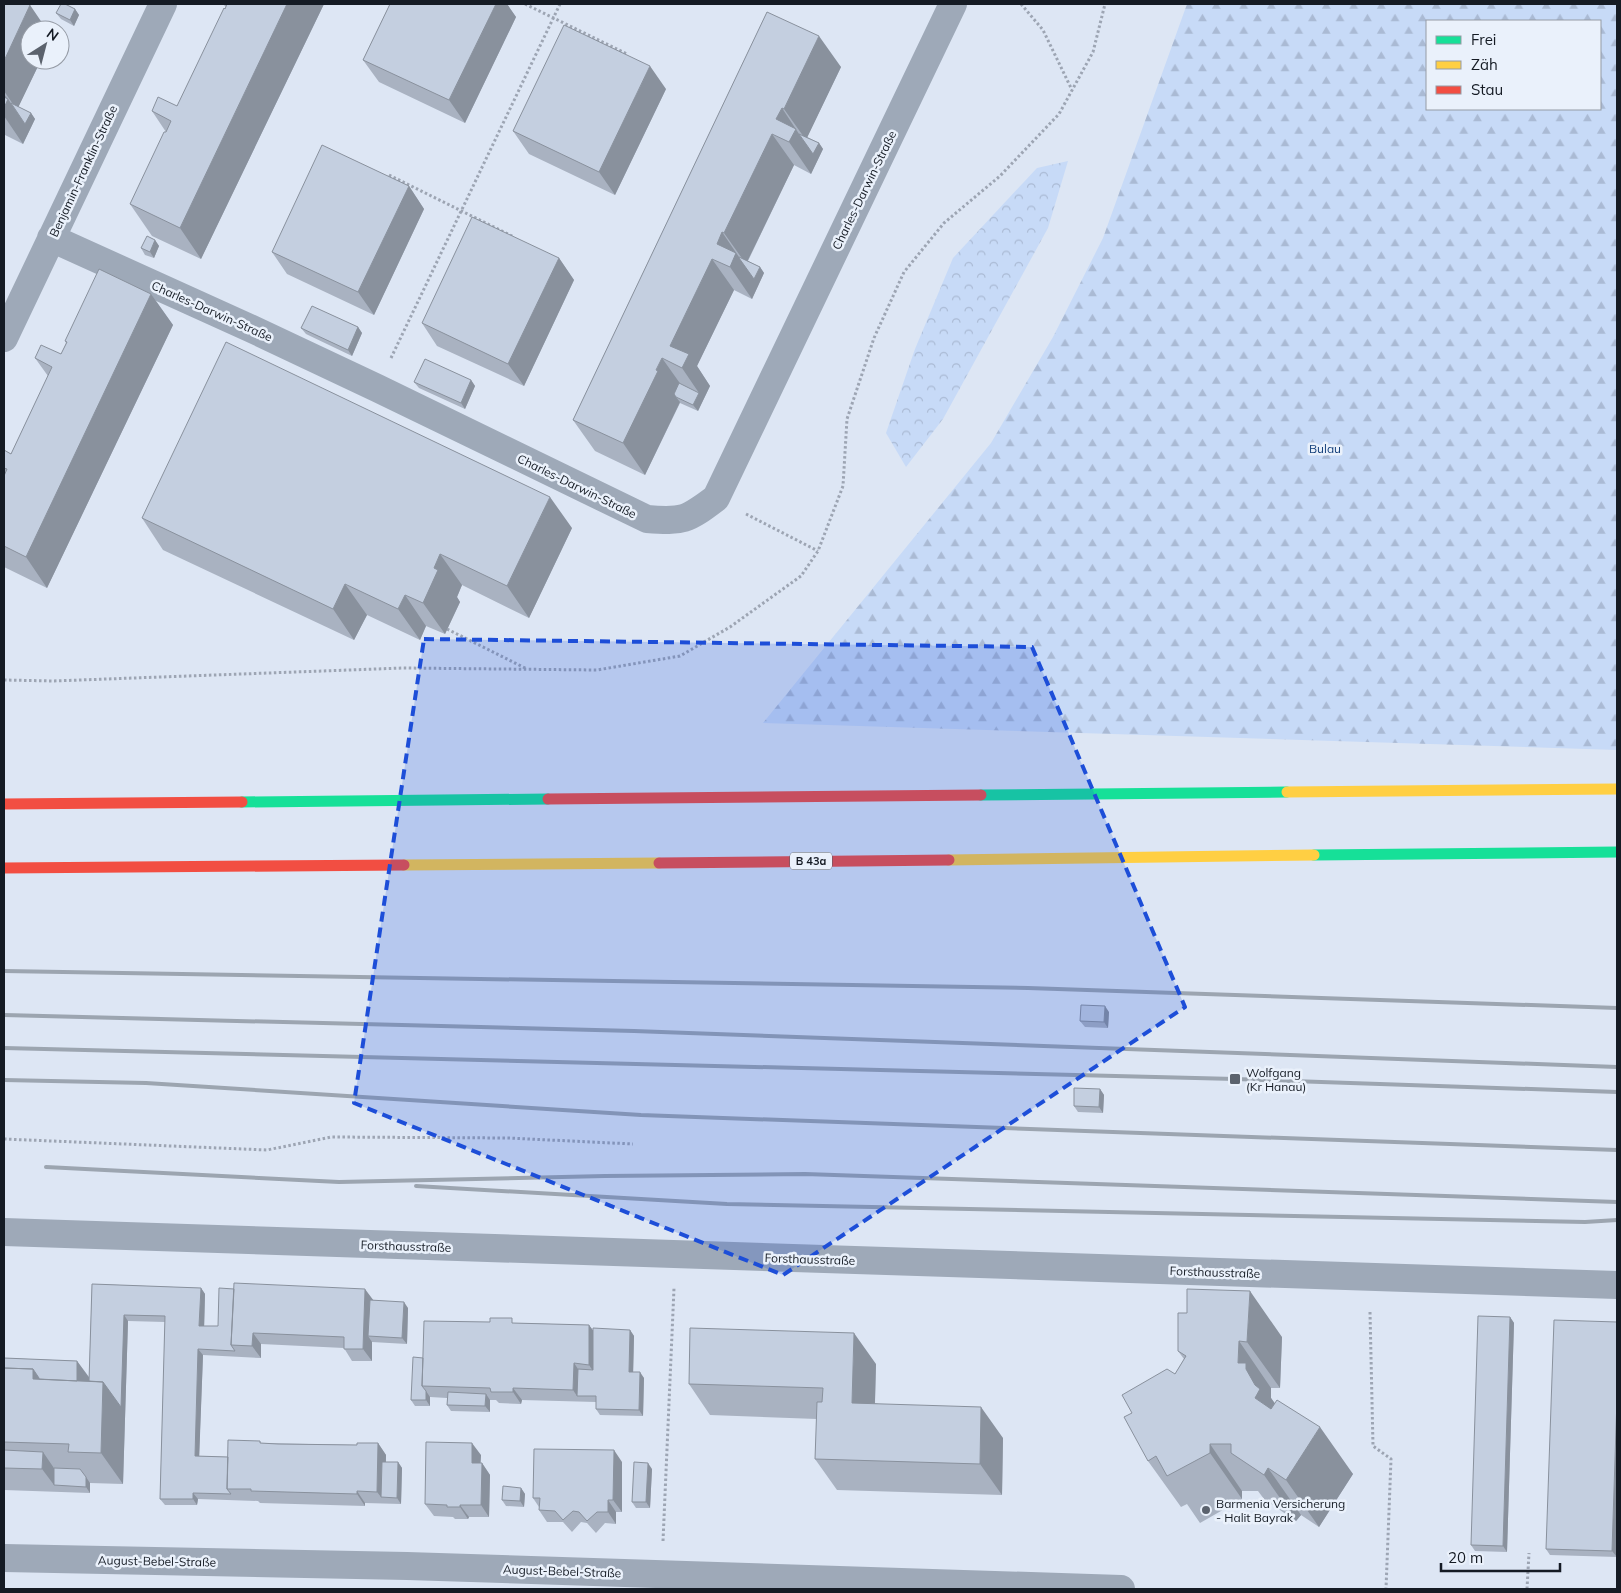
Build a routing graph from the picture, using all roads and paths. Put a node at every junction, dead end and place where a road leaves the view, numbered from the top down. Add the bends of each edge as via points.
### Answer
1 (163, 4) edge
2 (525, 4) edge
3 (560, 4) edge
4 (954, 4) edge
5 (1021, 4) edge
6 (1105, 4) edge
7 (553, 18) junction
8 (628, 54) edge
9 (1072, 90) junction
10 (389, 175) edge
11 (461, 211) junction
12 (51, 238) junction
13 (519, 239) edge
14 (4, 338) edge
15 (377, 388) junction
16 (716, 498) junction
17 (818, 551) junction
18 (447, 629) dead end
19 (528, 670) junction
20 (4, 680) edge
21 (1617, 789) edge
22 (4, 804) edge
23 (1617, 852) edge
24 (4, 868) edge
25 (4, 1139) edge
26 (633, 1144) dead end
27 (4, 1232) edge
28 (676, 1255) junction
29 (1369, 1277) junction
30 (1617, 1285) edge
31 (1528, 1553) dead end
32 (4, 1558) edge
33 (662, 1574) junction
34 (407, 1578) edge
35 (1121, 1589) edge
36 (1386, 1589) edge
37 (1528, 1589) edge

1 - 12 street, Benjamin-Franklin-Straße
2 - 7 path
3 - 7 path
4 - 16 street, Charles-Darwin-Straße
5 - 9 path via 1043,30
6 - 9 path via 1093,52
7 - 8 path
7 - 11 path
9 - 17 path via 1059,114 1000,176 944,224 904,272 874,338 847,419 843,486
10 - 11 path
11 - 13 path
11 - 15 path
12 - 14 street, Benjamin-Franklin-Straße
12 - 15 street, Charles-Darwin-Straße
15 - 16 street, Charles-Darwin-Straße via 646,520 673,522 689,517
16 - 17 path
17 - 19 path via 801,576 730,627 680,656 597,670
18 - 19 path
19 - 20 path via 404,668
21 - 22 highway
23 - 24 highway, B 43a
25 - 26 path via 267,1150 331,1137 508,1138
27 - 28 street, Forsthausstraße
28 - 29 street, Forsthausstraße
28 - 33 path
29 - 30 street, Forsthausstraße
29 - 36 path via 1373,1446 1391,1459
31 - 37 path
32 - 34 street, August-Bebel-Straße
33 - 34 street, August-Bebel-Straße
33 - 35 street, August-Bebel-Straße

